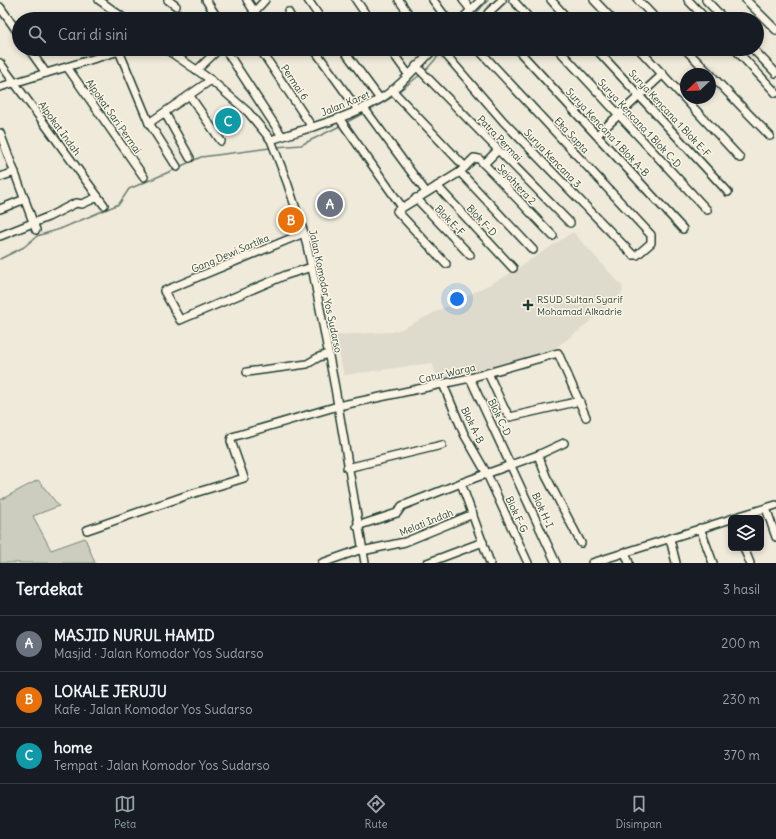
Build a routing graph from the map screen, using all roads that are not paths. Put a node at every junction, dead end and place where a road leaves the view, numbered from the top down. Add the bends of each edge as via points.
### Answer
1 (99, 0) edge
2 (168, 0) edge
3 (206, 0) edge
4 (247, 0) edge
5 (265, 0) edge
6 (308, 0) edge
7 (356, 0) edge
8 (399, 0) edge
9 (433, 0) edge
10 (463, 0) edge
11 (481, 0) edge
12 (502, 0) edge
13 (513, 0) edge
14 (551, 0) edge
15 (594, 0) edge
16 (638, 0) edge
17 (688, 0) edge
18 (706, 0) edge
19 (746, 0) edge
20 (176, 6) dead end
21 (0, 7) edge
22 (471, 10) joint
23 (254, 11) joint
24 (115, 12) edge
25 (214, 12) edge
26 (316, 12) edge
27 (365, 12) edge
28 (407, 12) edge
29 (442, 12) edge
30 (489, 12) edge
31 (524, 12) edge
32 (562, 12) edge
33 (605, 12) edge
34 (649, 12) edge
35 (699, 12) edge
36 (717, 12) edge
37 (758, 12) edge
38 (764, 18) edge
39 (12, 24) edge
40 (776, 30) edge
41 (34, 56) edge
42 (103, 56) edge
43 (125, 56) edge
44 (176, 56) edge
45 (212, 56) edge
46 (230, 56) edge
47 (265, 56) edge
48 (320, 56) edge
49 (348, 56) edge
50 (395, 56) edge
51 (427, 56) edge
52 (447, 56) edge
53 (485, 56) edge
54 (523, 56) edge
55 (564, 56) edge
56 (602, 56) edge
57 (645, 56) edge
58 (693, 56) edge
59 (742, 56) edge
60 (760, 56) edge
61 (0, 63) edge
62 (67, 67) junction
63 (417, 67) junction
64 (704, 68) edge
65 (197, 70) junction
66 (46, 73) junction
67 (776, 73) edge
68 (408, 74) junction
69 (662, 74) junction
70 (211, 80) junction
71 (716, 80) edge
72 (14, 82) junction
73 (0, 87) edge
74 (393, 91) junction
75 (776, 93) edge
76 (190, 96) junction
77 (639, 96) junction
78 (380, 99) junction
79 (362, 109) junction
80 (165, 113) junction
81 (619, 115) junction
82 (340, 119) junction
83 (149, 123) junction
84 (312, 127) junction
85 (0, 133) edge
86 (596, 135) junction
87 (282, 136) junction
88 (770, 136) dead end
89 (221, 141) dead end
90 (271, 141) junction
91 (2, 146) edge
92 (498, 150) junction
93 (190, 158) dead end
94 (740, 158) dead end
95 (484, 164) junction
96 (177, 167) dead end
97 (462, 169) junction
98 (15, 172) junction
99 (144, 176) dead end
100 (0, 177) edge
101 (437, 186) junction
102 (426, 192) junction
103 (728, 192) dead end
104 (98, 197) junction
105 (416, 198) junction
106 (25, 199) junction
107 (104, 205) dead end
108 (402, 207) junction
109 (0, 209) edge
110 (706, 210) dead end
111 (570, 223) dead end
112 (35, 227) junction
113 (683, 229) dead end
114 (304, 233) junction
115 (651, 235) joint
116 (0, 236) edge
117 (553, 236) dead end
118 (533, 250) dead end
119 (470, 255) dead end
120 (446, 264) dead end
121 (312, 268) junction
122 (513, 268) dead end
123 (329, 354) junction
124 (247, 372) dead end
125 (488, 373) junction
126 (470, 378) junction
127 (443, 384) junction
128 (580, 401) junction
129 (338, 406) junction
130 (586, 417) dead end
131 (564, 443) dead end
132 (442, 445) dead end
133 (538, 455) junction
134 (511, 464) junction
135 (347, 468) junction
136 (487, 474) junction
137 (461, 483) junction
138 (776, 505) edge
139 (766, 508) junction
140 (473, 514) junction
141 (743, 515) edge
142 (728, 520) edge
143 (357, 526) junction
144 (700, 528) junction
145 (87, 530) dead end
146 (776, 537) edge
147 (670, 538) junction
148 (483, 542) junction
149 (581, 543) dead end
150 (362, 550) junction
151 (745, 551) edge
152 (625, 552) junction
153 (322, 563) edge
154 (364, 563) edge
155 (428, 563) edge
156 (490, 563) edge
157 (528, 563) edge
158 (556, 563) edge
159 (592, 563) edge
160 (629, 563) edge
161 (676, 563) edge
162 (713, 563) edge
163 (750, 563) edge

1 - 24 street
2 - 20 street
3 - 25 street
4 - 23 street
5 - 23 street
6 - 26 street
7 - 27 street
8 - 28 street
9 - 29 street
10 - 22 street
11 - 22 street
12 - 30 street
13 - 31 street
14 - 32 street
15 - 33 street
16 - 34 street
17 - 35 street
18 - 36 street
19 - 37 street
21 - 39 street
38 - 40 street
41 - 66 street
42 - 62 street
43 - 83 street
44 - 65 street, Jalan Komodor Yos Sudarso
45 - 65 street
46 - 87 street
47 - 84 street, Permai 6
48 - 79 street
49 - 78 street
50 - 68 street
51 - 63 street, Jalan Karet
52 - 115 street, Surya Kencana 3 via 503,121 633,255 637,255 651,243
53 - 115 street, Eka Sapta
54 - 86 street, Surya Kencana 1 Blok A-B
55 - 81 street, Surya Kencana 1 Blok C-D
56 - 77 street, Surya Kencana 1 Blok E-F
57 - 69 street
58 - 64 street
59 - 75 street
60 - 67 street
61 - 72 street, Alpokat Indah
62 - 66 street
62 - 99 street, Alpokat Sari Permai
63 - 68 street, Jalan Karet
63 - 92 street, Patra Permai
65 - 70 street, Jalan Komodor Yos Sudarso
66 - 72 street
68 - 74 street, Jalan Karet
69 - 77 street
69 - 94 street
70 - 76 street
70 - 90 street, Jalan Komodor Yos Sudarso via 248,112
71 - 88 street
72 - 73 street
72 - 104 street, Alpokat Indah
74 - 78 street, Jalan Karet
74 - 97 street
76 - 80 street
76 - 89 street
77 - 81 street
77 - 103 street, Surya Kencana 1 Blok E-F
78 - 79 street, Jalan Karet
79 - 82 street, Jalan Karet
79 - 102 street via 371,117
80 - 83 street
80 - 93 street
81 - 86 street
81 - 110 street, Surya Kencana 1 Blok C-D
82 - 84 street, Jalan Karet
82 - 108 street
83 - 96 street
84 - 87 street, Jalan Karet
85 - 91 street
86 - 113 street, Surya Kencana 1 Blok A-B
87 - 90 street, Jalan Karet
90 - 114 street, Jalan Komodor Yos Sudarso
91 - 98 street
92 - 95 street
92 - 111 street, Patra Permai
95 - 97 street, Sejahtera 2 via 476,158
95 - 117 street, Sejahtera 2
97 - 101 street
97 - 118 street
98 - 100 street
98 - 106 street
101 - 102 street
101 - 122 street, Blok F-D
102 - 105 street
104 - 107 street, Alpokat Indah
104 - 112 street via 82,204 76,203
105 - 108 street
105 - 119 street, Blok E-F
106 - 109 street
106 - 112 street
108 - 120 street via 397,212
112 - 116 street
114 - 121 street, Jalan Komodor Yos Sudarso
114 - 121 street, Gang Dewi Sartika via 164,291 180,320 286,276
121 - 123 street, Jalan Komodor Yos Sudarso
123 - 124 street via 307,364
123 - 129 street, Jalan Komodor Yos Sudarso
125 - 126 street, Catur Warga
125 - 128 street via 510,417
125 - 128 street, Catur Warga via 558,353
126 - 127 street, Catur Warga
126 - 134 street, Blok C-D
127 - 129 street, Catur Warga
127 - 136 street, Blok A-B via 464,434
128 - 130 street
129 - 135 street, Jalan Komodor Yos Sudarso
129 - 145 street, Catur Warga via 231,437 243,478
131 - 133 street
132 - 135 street
133 - 134 street
133 - 149 street via 546,476
134 - 136 street
134 - 158 street, Blok H-I
135 - 143 street, Jalan Komodor Yos Sudarso
136 - 137 street
136 - 157 street, Blok F-G
137 - 140 street
137 - 143 street via 402,506 397,513
138 - 139 street
139 - 141 street
139 - 146 street
140 - 148 street
140 - 150 street, Melati Indah via 405,542
142 - 144 street
143 - 150 street, Jalan Komodor Yos Sudarso
144 - 147 street
144 - 162 street
147 - 152 street
147 - 161 street
148 - 155 street
148 - 156 street
150 - 153 street, Melati Indah
150 - 154 street, Jalan Komodor Yos Sudarso
151 - 163 street
152 - 159 street
152 - 160 street

